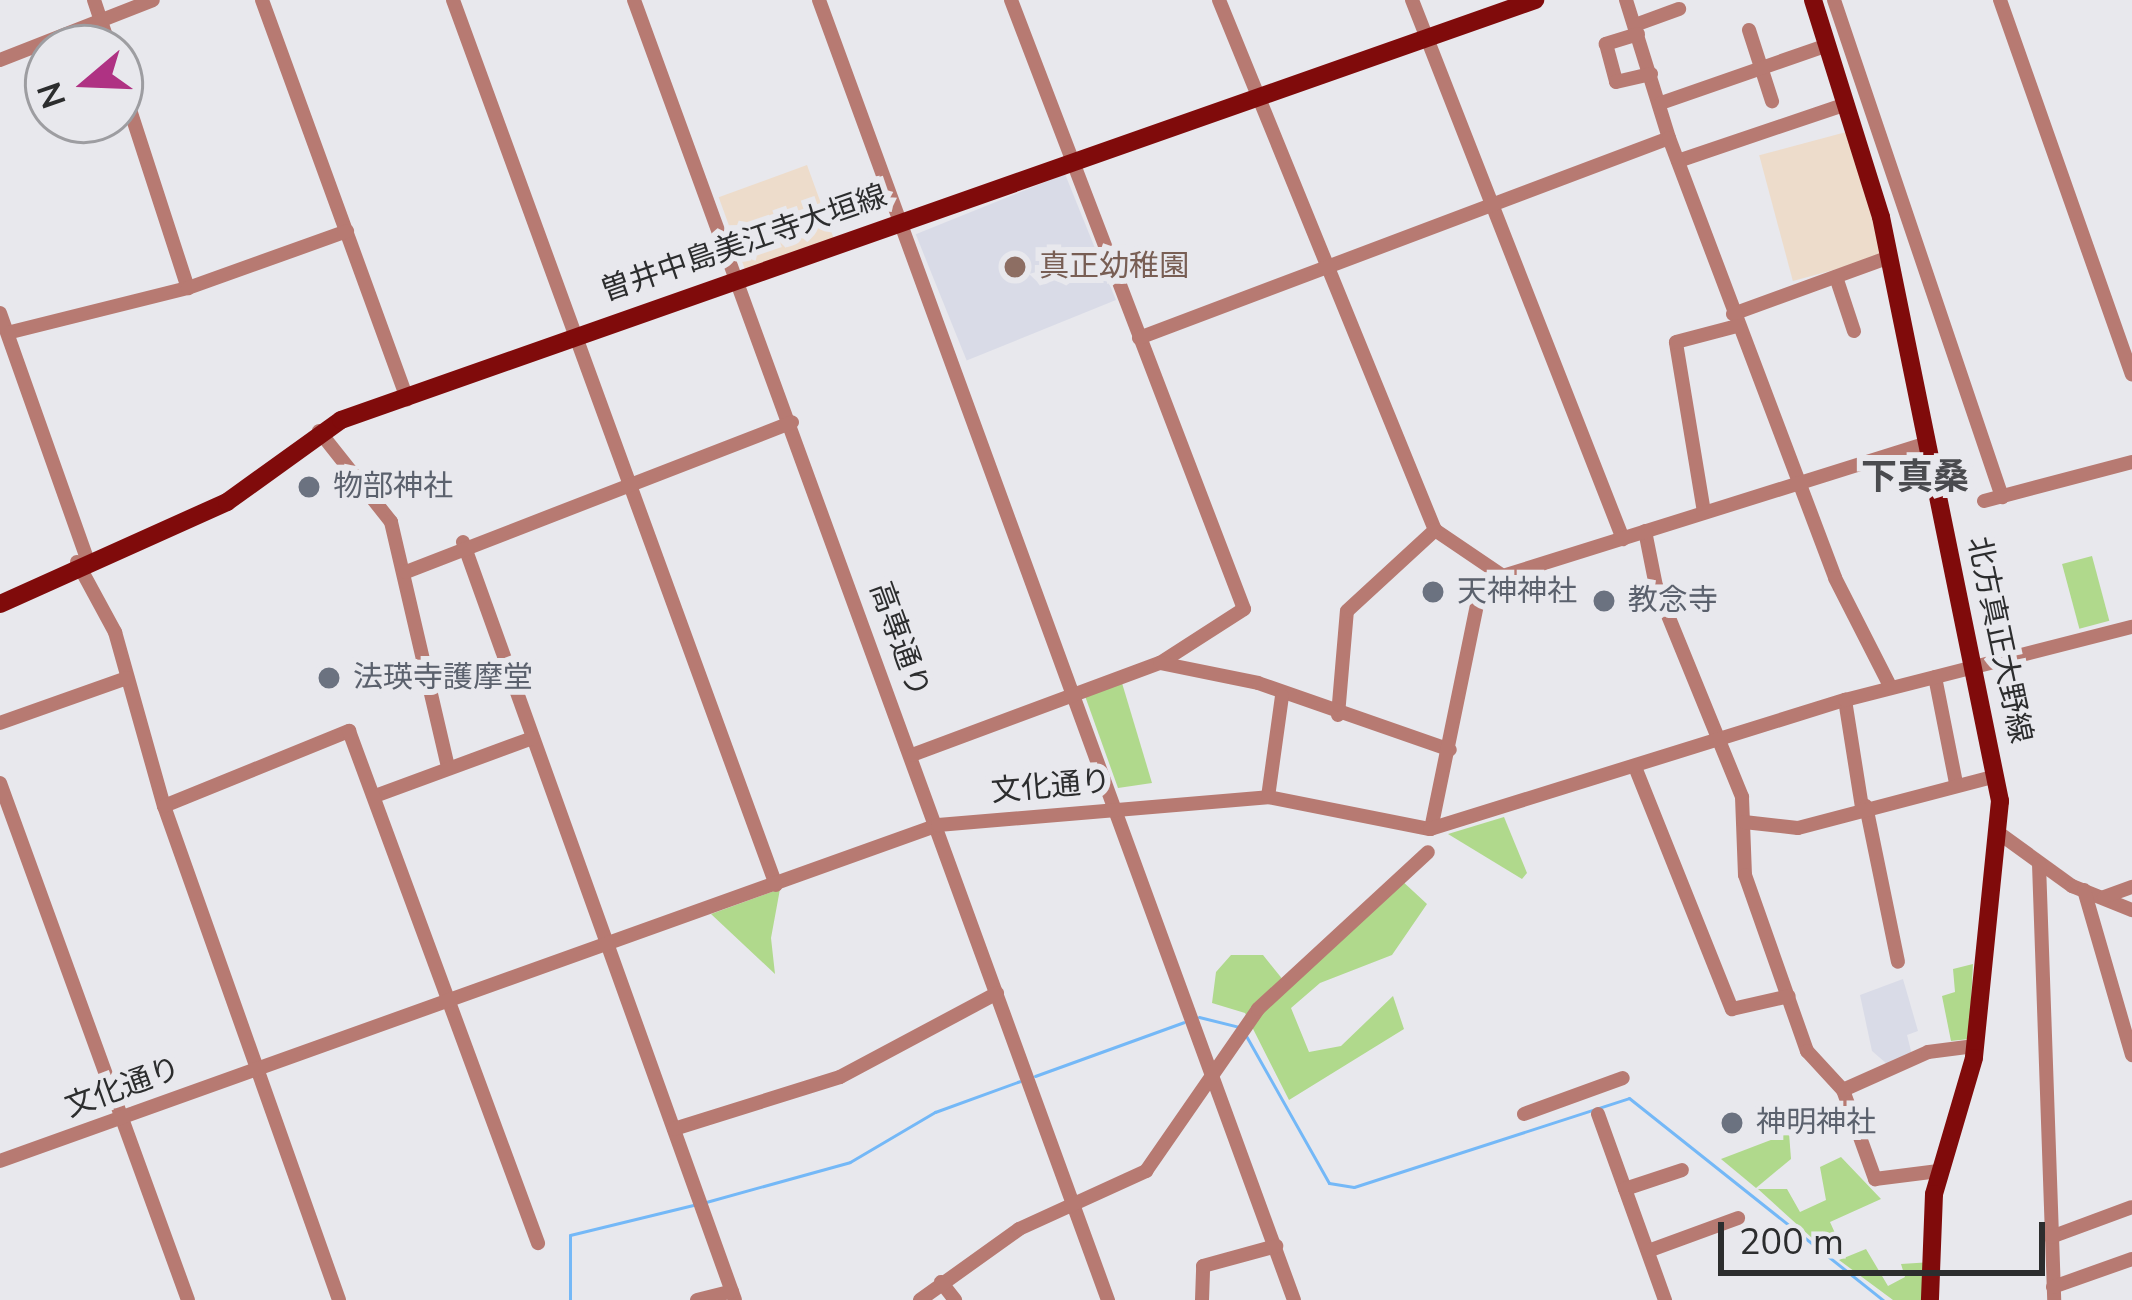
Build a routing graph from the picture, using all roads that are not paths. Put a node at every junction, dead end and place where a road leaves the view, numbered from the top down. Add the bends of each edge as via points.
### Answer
1 (94, 0) edge
2 (154, 0) edge
3 (262, 0) edge
4 (453, 0) edge
5 (634, 0) edge
6 (819, 0) edge
7 (1011, 0) edge
8 (1220, 0) edge
9 (1412, 0) edge
10 (1535, 0) edge
11 (1626, 0) edge
12 (1813, 0) edge
13 (1834, 0) edge
14 (2000, 0) edge
15 (1678, 9) dead end
16 (101, 20) junction
17 (102, 24) edge
18 (1636, 30) junction
19 (1750, 30) dead end
20 (1427, 42) junction
21 (1828, 45) junction
22 (0, 60) edge
23 (1761, 66) junction
24 (1651, 74) junction
25 (1257, 100) junction
26 (1772, 101) dead end
27 (1661, 103) junction
28 (1846, 104) junction
29 (1670, 138) junction
30 (141, 144) edge
31 (1068, 158) junction
32 (1678, 160) junction
33 (1490, 200) junction
34 (904, 222) junction
35 (346, 231) junction
36 (1890, 257) junction
37 (1327, 264) junction
38 (1836, 277) junction
39 (742, 278) junction
40 (188, 288) junction
41 (0, 313) edge
42 (1735, 320) junction
43 (1854, 331) dead end
44 (11, 332) junction
45 (577, 332) junction
46 (1138, 338) junction
47 (2132, 374) edge
48 (407, 400) junction
49 (792, 422) junction
50 (319, 431) junction
51 (1928, 443) junction
52 (2132, 462) edge
53 (1802, 481) junction
54 (629, 482) junction
55 (2002, 497) junction
56 (1984, 501) dead end
57 (1704, 512) junction
58 (1435, 530) junction
59 (1645, 531) junction
60 (1623, 538) junction
61 (463, 542) junction
62 (82, 559) junction
63 (406, 572) junction
64 (1503, 576) junction
65 (0, 604) edge
66 (2132, 627) edge
67 (1160, 663) junction
68 (1972, 667) junction
69 (1935, 677) junction
70 (127, 678) junction
71 (1891, 688) junction
72 (1078, 694) junction
73 (1282, 696) junction
74 (1845, 700) junction
75 (1338, 715) junction
76 (0, 723) edge
77 (533, 738) junction
78 (1716, 740) junction
79 (1450, 751) junction
80 (912, 754) junction
81 (448, 766) junction
82 (1635, 767) junction
83 (1996, 776) junction
84 (0, 783) edge
85 (1956, 783) junction
86 (375, 796) junction
87 (1268, 797) junction
88 (164, 806) junction
89 (1864, 807) junction
90 (1120, 808) junction
91 (1744, 822) junction
92 (938, 825) junction
93 (1430, 829) junction
94 (1996, 831) junction
95 (1429, 852) dead end
96 (2039, 864) junction
97 (776, 885) junction
98 (2132, 887) edge
99 (2084, 890) junction
100 (2104, 897) junction
101 (2132, 910) edge
102 (610, 944) junction
103 (1898, 962) dead end
104 (998, 993) junction
105 (1789, 996) junction
106 (450, 1001) junction
107 (1975, 1046) junction
108 (2132, 1055) edge
109 (258, 1069) junction
110 (1216, 1072) junction
111 (1624, 1078) dead end
112 (1843, 1090) junction
113 (1524, 1114) dead end
114 (1598, 1114) dead end
115 (124, 1117) junction
116 (674, 1129) junction
117 (0, 1161) edge
118 (1682, 1170) dead end
119 (1938, 1172) junction
120 (1625, 1189) junction
121 (1074, 1206) junction
122 (2132, 1207) edge
123 (1738, 1218) dead end
124 (2051, 1237) junction
125 (538, 1243) dead end
126 (1276, 1246) junction
127 (1648, 1251) junction
128 (2132, 1258) edge
129 (941, 1282) junction
130 (2054, 1293) edge
131 (733, 1296) edge
132 (188, 1300) edge
133 (339, 1300) edge
134 (697, 1300) edge
135 (920, 1300) edge
136 (955, 1300) edge
137 (1108, 1300) edge
138 (1202, 1300) edge
139 (1294, 1300) edge
140 (1665, 1300) edge
141 (1930, 1300) edge

1 - 16 street
2 - 16 street
3 - 35 street
4 - 45 street
5 - 39 street, 高専通り
6 - 34 street
7 - 31 street
8 - 25 street
9 - 20 street
10 - 20 main road, 曽井中島美江寺大垣線
11 - 18 street
12 - 21 main road, 北方真正大野線
13 - 55 street
14 - 47 street
15 - 18 street
16 - 17 street
16 - 22 street
18 - 24 street
18 - 24 street via 1606,44 1616,82
19 - 23 street
20 - 25 main road, 曽井中島美江寺大垣線
20 - 33 street
21 - 23 street
21 - 28 main road, 北方真正大野線
23 - 26 street
23 - 27 street
24 - 27 street
25 - 31 main road, 曽井中島美江寺大垣線
25 - 37 street
27 - 29 street
28 - 32 street
28 - 36 main road, 北方真正大野線
29 - 32 street
29 - 33 street
30 - 40 street
31 - 34 main road, 曽井中島美江寺大垣線
31 - 46 street
32 - 42 street
33 - 37 street
33 - 60 street
34 - 39 main road, 曽井中島美江寺大垣線
34 - 72 street
35 - 40 street
35 - 48 street
36 - 38 street
36 - 51 main road, 北方真正大野線
37 - 46 street
37 - 58 street
38 - 42 street
38 - 43 street
39 - 45 main road, 曽井中島美江寺大垣線
39 - 49 street, 高専通り
40 - 44 street
41 - 44 street
42 - 53 street
42 - 57 street via 1676,342
44 - 62 street
45 - 48 main road, 曽井中島美江寺大垣線
45 - 54 street
46 - 67 street via 1244,609
48 - 50 main road, 曽井中島美江寺大垣線
49 - 54 street
49 - 80 street, 高専通り
50 - 62 main road, 曽井中島美江寺大垣線 via 227,502
50 - 63 street via 391,522
51 - 53 street
51 - 68 main road, 北方真正大野線
52 - 55 street
53 - 57 street
53 - 71 street
54 - 61 street
54 - 97 street
55 - 56 street
57 - 59 street
58 - 64 street
58 - 75 street via 1347,611
59 - 60 street
59 - 78 street
60 - 64 street
61 - 63 street
61 - 77 street
62 - 65 main road, 曽井中島美江寺大垣線
62 - 70 street
63 - 81 street
64 - 79 street via 1478,604
66 - 68 street, 文化通り
67 - 72 street
67 - 73 street
68 - 69 street, 文化通り
68 - 83 main road, 北方真正大野線
69 - 71 street, 文化通り
69 - 85 street
70 - 76 street
70 - 88 street
71 - 74 street, 文化通り
72 - 80 street
72 - 90 street
73 - 75 street
73 - 87 street
74 - 78 street, 文化通り
74 - 89 street
75 - 79 street
77 - 81 street
77 - 102 street
78 - 82 street, 文化通り
78 - 91 street
79 - 93 street
80 - 92 street, 高専通り
81 - 86 street
82 - 93 street, 文化通り
82 - 105 street via 1732,1010
83 - 85 street
83 - 94 main road, 北方真正大野線
84 - 115 street
85 - 89 street
86 - 88 street via 350,731
86 - 106 street
87 - 90 street, 文化通り
87 - 93 street, 文化通り
88 - 109 street
89 - 91 street via 1798,829
89 - 103 street via 1876,895
90 - 92 street, 文化通り
90 - 110 street
91 - 105 street via 1745,875
92 - 97 street, 文化通り
92 - 104 street, 高専通り
94 - 96 street
94 - 107 main road, 北方真正大野線
95 - 110 street via 1258,1009
96 - 99 street
96 - 124 street
97 - 102 street, 文化通り
98 - 100 street
99 - 100 street
99 - 108 street
100 - 101 street
102 - 106 street, 文化通り
102 - 116 street
104 - 116 street via 840,1077
104 - 121 street, 高専通り
105 - 112 street via 1807,1051
106 - 109 street, 文化通り
106 - 125 street
107 - 112 street via 1928,1052
107 - 119 main road, 北方真正大野線
109 - 115 street, 文化通り
109 - 133 street
110 - 121 street via 1146,1171
110 - 126 street
111 - 113 street
112 - 119 street via 1875,1179
114 - 120 street
115 - 117 street, 文化通り
115 - 132 street
116 - 131 street
118 - 120 street
119 - 141 main road, 北方真正大野線
120 - 127 street
121 - 129 street
121 - 137 street, 高専通り
122 - 124 street
123 - 127 street
124 - 130 street
126 - 138 street via 1203,1266
126 - 139 street
127 - 140 street
128 - 130 street
129 - 135 street
129 - 136 street
131 - 134 street

